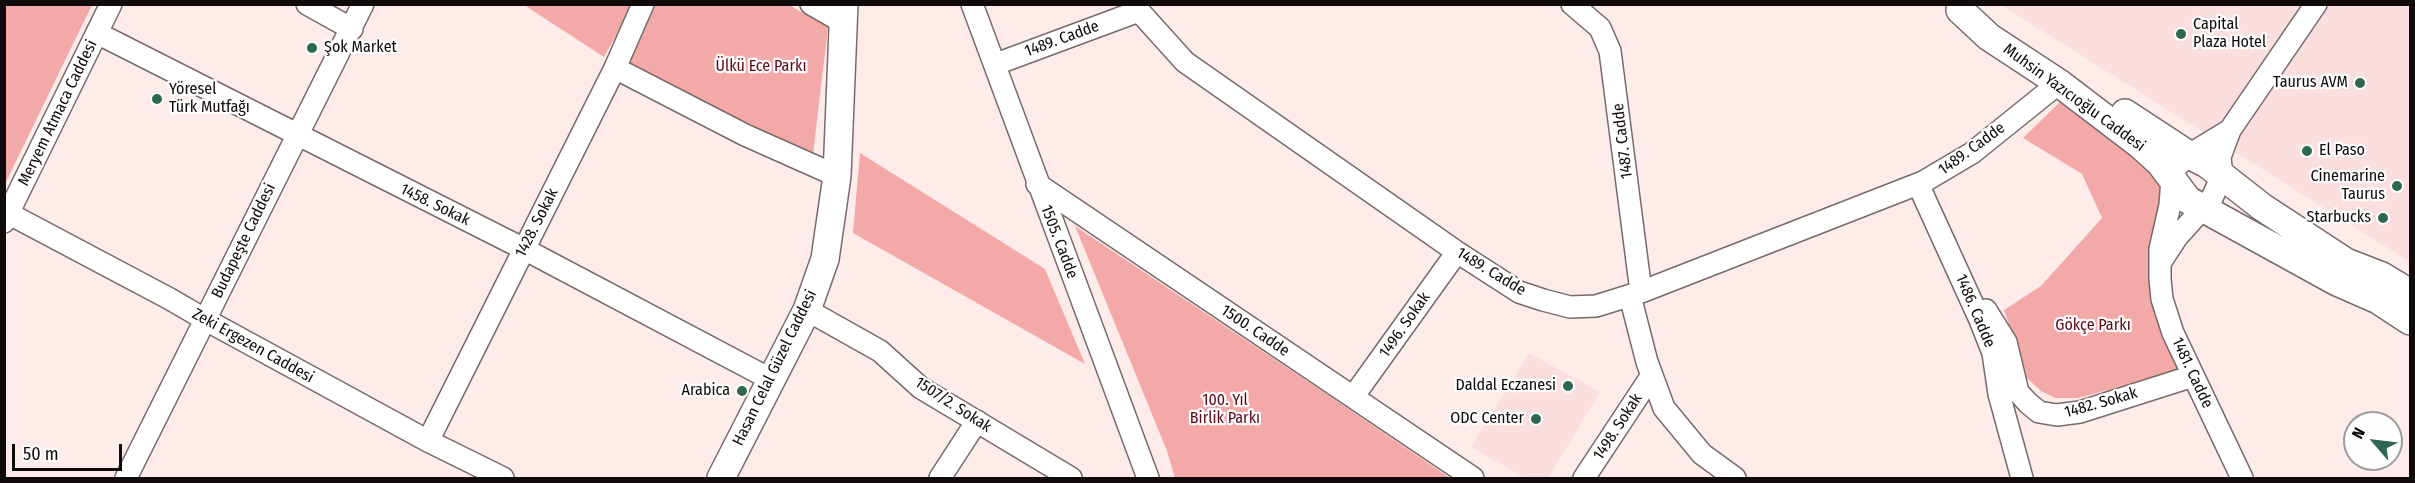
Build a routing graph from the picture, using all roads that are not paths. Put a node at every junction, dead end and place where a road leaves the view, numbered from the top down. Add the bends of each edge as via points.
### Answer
1 (111, 4) edge
2 (307, 4) edge
3 (363, 4) edge
4 (643, 4) edge
5 (811, 4) edge
6 (972, 4) edge
7 (2316, 4) edge
8 (1956, 7) edge
9 (1138, 8) edge
10 (1584, 8) edge
11 (844, 14) edge
12 (352, 29) junction
13 (97, 33) junction
14 (996, 64) junction
15 (615, 68) junction
16 (2057, 78) junction
17 (2230, 130) junction
18 (296, 135) junction
19 (2189, 155) junction
20 (837, 176) junction
21 (2222, 176) junction
22 (2172, 179) junction
23 (1037, 184) junction
24 (1918, 184) junction
25 (2201, 208) junction
26 (6, 215) edge
27 (524, 249) junction
28 (1457, 252) junction
29 (2160, 263) junction
30 (2342, 272) junction
31 (2410, 293) edge
32 (1635, 294) junction
33 (1969, 296) junction
34 (807, 310) junction
35 (206, 320) junction
36 (2410, 321) edge
37 (2410, 338) edge
38 (1652, 375) junction
39 (2193, 376) junction
40 (772, 380) junction
41 (1353, 398) junction
42 (977, 421) junction
43 (428, 441) junction
44 (126, 478) edge
45 (503, 478) edge
46 (721, 478) edge
47 (940, 478) edge
48 (1071, 478) edge
49 (1148, 478) edge
50 (1473, 478) edge
51 (1584, 478) edge
52 (1735, 478) edge
53 (2022, 478) edge
54 (2242, 478) edge

1 - 13 street, Meryem Atmaca Caddesi
2 - 12 street
3 - 12 street, Budapeşte Caddesi
4 - 15 street, 1428. Sokak
5 - 11 street
6 - 14 street, 1505. Cadde
7 - 17 street, 1481. Cadde
8 - 16 main road, Muhsin Yazıcıoğlu Caddesi
9 - 14 street, 1489. Cadde
9 - 28 street, 1489. Cadde via 1185,62
10 - 32 street, 1487. Cadde via 1600,27 1610,51
11 - 20 main road, Hasan Celal Güzel Caddesi
12 - 18 street, Budapeşte Caddesi
13 - 18 street, 1458. Sokak
13 - 26 street, Meryem Atmaca Caddesi
14 - 23 street, 1505. Cadde
15 - 20 street via 745,135
15 - 27 street, 1428. Sokak
16 - 19 main road, Muhsin Yazıcıoğlu Caddesi
16 - 22 main road, Muhsin Yazıcıoğlu Caddesi via 2139,144
16 - 24 street, 1489. Cadde via 1956,164
17 - 19 street, 1481. Cadde
17 - 21 street, 1481. Cadde via 2220,156
18 - 27 street, 1458. Sokak
18 - 35 street, Budapeşte Caddesi
19 - 21 main road, Muhsin Yazıcıoğlu Caddesi
19 - 22 street, 1481. Cadde via 2177,166
20 - 34 main road, Hasan Celal Güzel Caddesi via 825,259
21 - 25 street, 1481. Cadde via 2212,198
21 - 30 main road, Muhsin Yazıcıoğlu Caddesi
22 - 25 main road, Muhsin Yazıcıoğlu Caddesi via 2188,200
22 - 29 street, 1481. Cadde
23 - 41 street, 1500. Cadde
23 - 49 street, 1505. Cadde
24 - 32 street, 1489. Cadde
24 - 33 street, 1486. Cadde
25 - 29 street, 1481. Cadde
25 - 30 main road, Muhsin Yazıcıoğlu Caddesi
26 - 35 street, Zeki Ergezen Caddesi
27 - 40 street, 1458. Sokak
27 - 43 street, 1428. Sokak
28 - 32 street, 1489. Cadde via 1519,292 1570,307
28 - 41 street, 1496. Sokak
29 - 39 street, 1481. Cadde via 2162,299
30 - 31 main road, Muhsin Yazıcıoğlu Caddesi via 2382,276
30 - 36 main road, Muhsin Yazıcıoğlu Caddesi
30 - 37 main road, Muhsin Yazıcıoğlu Caddesi via 2368,309
32 - 38 street, 1487. Cadde
33 - 39 street, 1482. Sokak via 1989,312 2006,342 2018,392 2039,412 2079,412
33 - 53 street, 1486. Cadde via 1993,353 1999,394
34 - 40 main road, Hasan Celal Güzel Caddesi
34 - 42 street, 1507/2. Sokak via 880,351 921,388
35 - 43 street, Zeki Ergezen Caddesi
35 - 44 street, Budapeşte Caddesi
38 - 51 street, 1498. Sokak
38 - 52 street via 1664,408 1702,454
39 - 54 street, 1481. Cadde
40 - 46 main road, Hasan Celal Güzel Caddesi
41 - 50 street, 1500. Cadde
42 - 47 street
42 - 48 street, 1507/2. Sokak
43 - 45 street, Zeki Ergezen Caddesi

